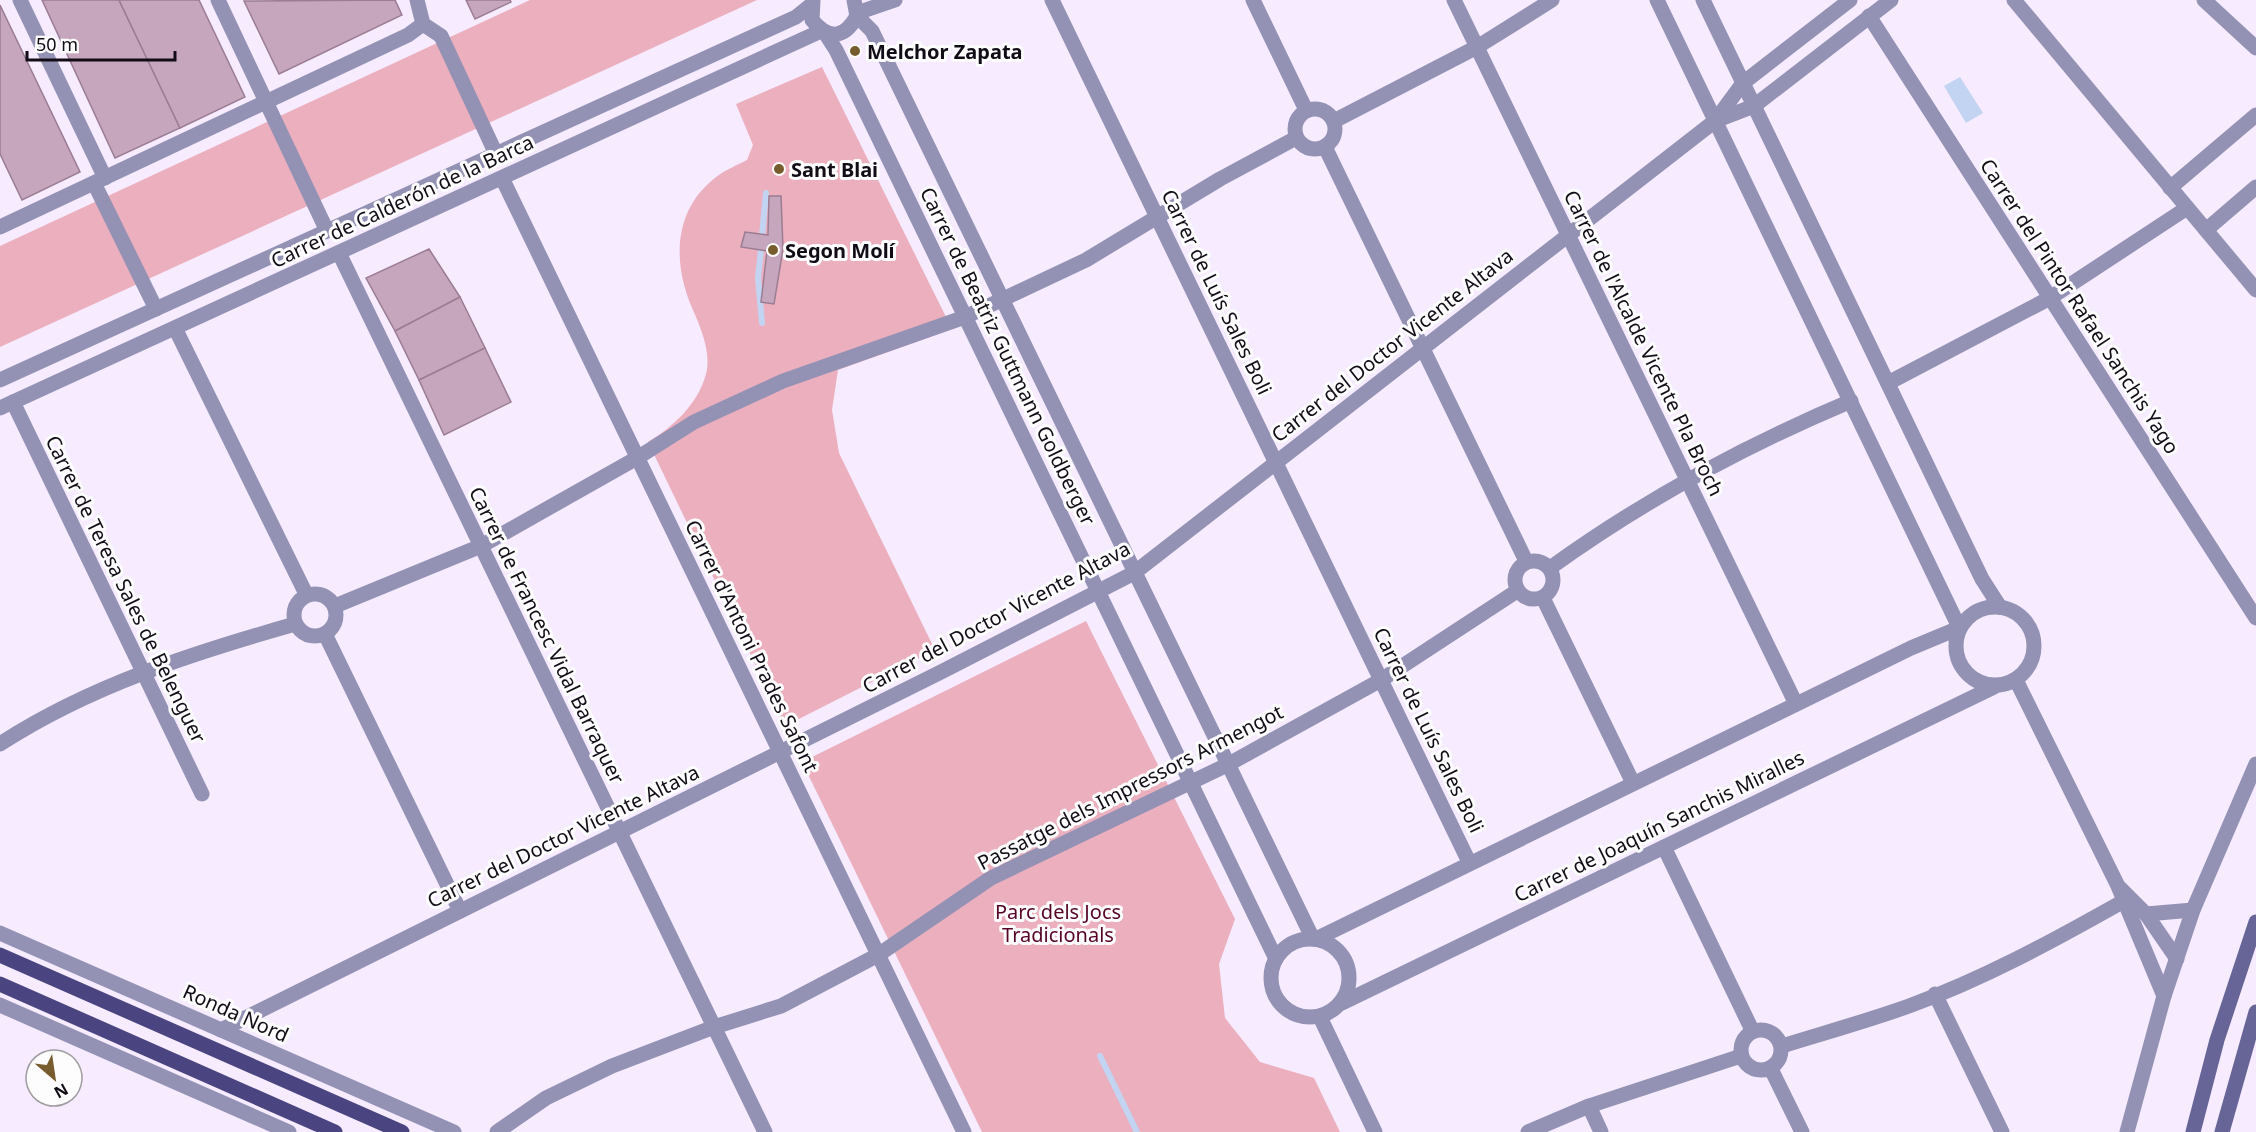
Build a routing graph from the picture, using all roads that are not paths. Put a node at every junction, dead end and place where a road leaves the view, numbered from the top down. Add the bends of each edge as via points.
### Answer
1 (20, 0) edge
2 (218, 0) edge
3 (417, 0) edge
4 (895, 0) edge
5 (1052, 0) edge
6 (1253, 0) edge
7 (1454, 0) edge
8 (1552, 0) edge
9 (1657, 0) edge
10 (1702, 0) edge
11 (1850, 0) edge
12 (1891, 0) edge
13 (2014, 0) edge
14 (2204, 0) edge
15 (812, 3) edge
16 (856, 10) edge
17 (1869, 16) junction
18 (423, 24) junction
19 (823, 32) junction
20 (1477, 47) junction
21 (2256, 48) edge
22 (1743, 83) junction
23 (266, 102) junction
24 (1754, 106) junction
25 (1306, 110) junction
26 (2256, 114) edge
27 (1334, 120) junction
28 (1715, 121) junction
29 (1296, 138) junction
30 (1324, 147) junction
31 (496, 154) junction
32 (502, 178) junction
33 (99, 180) junction
34 (2256, 187) edge
35 (2170, 188) junction
36 (2187, 208) junction
37 (1158, 219) junction
38 (0, 227) edge
39 (2206, 230) junction
40 (327, 231) junction
41 (1568, 235) junction
42 (339, 253) junction
43 (2256, 290) edge
44 (2050, 298) junction
45 (1002, 300) junction
46 (156, 309) junction
47 (965, 317) junction
48 (175, 328) junction
49 (1422, 348) junction
50 (0, 380) edge
51 (1888, 383) junction
52 (1851, 401) junction
53 (7, 405) edge
54 (638, 458) junction
55 (1276, 462) junction
56 (1687, 479) junction
57 (480, 546) junction
58 (1526, 561) junction
59 (1550, 568) junction
60 (1134, 573) junction
61 (1517, 591) junction
62 (1098, 592) junction
63 (306, 594) junction
64 (1543, 598) junction
65 (335, 606) junction
66 (2000, 607) junction
67 (2256, 618) edge
68 (295, 624) junction
69 (1959, 628) junction
70 (325, 634) junction
71 (143, 673) junction
72 (2016, 680) junction
73 (1381, 681) junction
74 (1994, 687) junction
75 (1796, 704) junction
76 (0, 744) edge
77 (780, 752) junction
78 (2256, 764) edge
79 (1227, 765) junction
80 (1191, 783) junction
81 (1633, 783) junction
82 (202, 794) dead end
83 (618, 832) junction
84 (1664, 847) junction
85 (1469, 862) junction
86 (2118, 886) junction
87 (2122, 902) junction
88 (2193, 910) junction
89 (460, 911) junction
90 (2146, 914) junction
91 (2256, 922) edge
92 (0, 933) edge
93 (1314, 939) junction
94 (2143, 946) junction
95 (0, 955) edge
96 (879, 956) junction
97 (1276, 959) junction
98 (2177, 959) junction
99 (0, 984) edge
100 (1935, 994) junction
101 (2164, 996) junction
102 (1342, 1003) junction
103 (0, 1005) edge
104 (2256, 1012) edge
105 (1320, 1017) junction
106 (714, 1027) junction
107 (221, 1030) junction
108 (1752, 1030) junction
109 (1782, 1046) junction
110 (1741, 1056) junction
111 (1772, 1069) junction
112 (1589, 1106) junction
113 (1600, 1129) edge
114 (2132, 1129) edge
115 (289, 1132) edge
116 (336, 1132) edge
117 (402, 1132) edge
118 (454, 1132) edge
119 (497, 1132) edge
120 (765, 1132) edge
121 (964, 1132) edge
122 (1375, 1132) edge
123 (1528, 1132) edge
124 (1802, 1132) edge
125 (2002, 1132) edge
126 (2193, 1132) edge
127 (2222, 1132) edge

1 - 33 street
2 - 23 street
3 - 18 street
4 - 16 street
5 - 37 street, Carrer de Luís Sales Boli
6 - 25 street
7 - 20 street, Carrer de l'Alcalde Vicente Pla Broch
8 - 20 street
9 - 28 street
10 - 22 street
11 - 22 street, Carrer del Doctor Vicente Altava
12 - 17 street, Carrer del Doctor Vicente Altava
13 - 35 street
14 - 21 street
15 - 19 street, Carrer de Beatriz Guttmann Goldberger via 812,20
15 - 31 street, Carrer de Calderón de la Barca via 796,17
16 - 19 street, Carrer de Calderón de la Barca via 850,28 838,34
16 - 45 street, Carrer de Beatriz Guttmann Goldberger via 872,31
17 - 24 street, Carrer del Doctor Vicente Altava
17 - 44 street, Carrer del Pintor Rafael Sanchis Yago
18 - 23 street via 408,35
18 - 31 street via 441,36
19 - 32 street, Carrer de Calderón de la Barca
19 - 47 street, Carrer de Beatriz Guttmann Goldberger via 836,50
20 - 27 street
20 - 41 street, Carrer de l'Alcalde Vicente Pla Broch
22 - 24 street
22 - 28 street, Carrer del Doctor Vicente Altava
23 - 33 street
23 - 40 street
24 - 28 street, Carrer del Doctor Vicente Altava
24 - 51 street
25 - 27 street via 1324,110
25 - 29 street via 1295,123
26 - 35 street
27 - 30 street via 1334,137
28 - 41 street, Carrer del Doctor Vicente Altava
28 - 52 street
29 - 30 street via 1310,148
29 - 37 street via 1220,179
30 - 49 street
31 - 40 street, Carrer de Calderón de la Barca
32 - 42 street, Carrer de Calderón de la Barca
32 - 54 street, Carrer d'Antoni Prades Safont
33 - 38 street
33 - 46 street
34 - 39 street
35 - 36 street
36 - 39 street
36 - 44 street
37 - 45 street via 1086,260
37 - 55 street, Carrer de Luís Sales Boli
39 - 43 street
40 - 46 street, Carrer de Calderón de la Barca
41 - 49 street, Carrer del Doctor Vicente Altava
41 - 56 street, Carrer de l'Alcalde Vicente Pla Broch
42 - 48 street, Carrer de Calderón de la Barca
42 - 57 street, Carrer de Francesc Vidal Barraquer
44 - 51 street
44 - 67 street, Carrer del Pintor Rafael Sanchis Yago
45 - 47 street
45 - 60 street, Carrer de Beatriz Guttmann Goldberger
46 - 50 street, Carrer de Calderón de la Barca
47 - 54 street via 783,381 694,422
47 - 62 street, Carrer de Beatriz Guttmann Goldberger
48 - 53 street, Carrer de Calderón de la Barca
48 - 63 street
49 - 55 street, Carrer del Doctor Vicente Altava
49 - 58 street
51 - 66 street via 1982,579
52 - 56 street via 1785,429
52 - 69 street
53 - 71 street, Carrer de Teresa Sales de Belenguer
54 - 57 street
54 - 77 street, Carrer d'Antoni Prades Safont
55 - 60 street, Carrer del Doctor Vicente Altava
55 - 73 street, Carrer de Luís Sales Boli
56 - 59 street via 1606,527
56 - 75 street, Carrer de l'Alcalde Vicente Pla Broch
57 - 65 street
57 - 83 street, Carrer de Francesc Vidal Barraquer
58 - 59 street via 1539,560
58 - 61 street via 1515,574
59 - 64 street via 1554,585
60 - 62 street, Carrer del Doctor Vicente Altava
60 - 79 street, Carrer de Beatriz Guttmann Goldberger
61 - 64 street via 1529,599
61 - 73 street, Passatge dels Impressors Armengot
62 - 77 street, Carrer del Doctor Vicente Altava
62 - 80 street, Carrer de Beatriz Guttmann Goldberger
63 - 65 street via 324,594
63 - 68 street via 294,608
64 - 81 street
65 - 70 street via 336,622
66 - 69 street via 1977,611
66 - 72 street via 2022,617 2034,638 2032,662
68 - 70 street via 306,635
68 - 71 street via 216,646
69 - 74 street via 1955,655 1969,678
69 - 75 street
70 - 89 street
71 - 76 street via 42,717
71 - 82 street, Carrer de Teresa Sales de Belenguer
72 - 74 street
72 - 86 street
73 - 79 street, Passatge dels Impressors Armengot
73 - 85 street, Carrer de Luís Sales Boli
74 - 84 street, Carrer de Joaquín Sanchis Miralles
75 - 81 street
77 - 83 street, Carrer del Doctor Vicente Altava
77 - 96 street, Carrer d'Antoni Prades Safont
78 - 88 street
79 - 80 street, Passatge dels Impressors Armengot
79 - 93 street, Carrer de Beatriz Guttmann Goldberger
80 - 96 street, Passatge dels Impressors Armengot via 991,878
80 - 97 street, Carrer de Beatriz Guttmann Goldberger
81 - 85 street
83 - 89 street, Carrer del Doctor Vicente Altava
83 - 106 street, Carrer de Francesc Vidal Barraquer
84 - 102 street, Carrer de Joaquín Sanchis Miralles
84 - 108 street
85 - 93 street
86 - 87 street
86 - 90 street
87 - 94 street
87 - 100 street via 2040,948
88 - 90 street
88 - 98 street
89 - 107 street, Carrer del Doctor Vicente Altava
90 - 98 street
91 - 126 street via 2217,1040
92 - 107 street, Ronda Nord
93 - 97 street via 1292,944
93 - 102 street via 1340,952 1350,977
94 - 98 street
94 - 101 street
95 - 117 main road
96 - 106 street, Passatge dels Impressors Armengot via 781,1006
96 - 121 street, Carrer d'Antoni Prades Safont
97 - 105 street via 1271,981 1279,1002 1297,1016
98 - 101 street
99 - 116 main road
100 - 109 street
100 - 125 street
101 - 114 street
102 - 105 street
103 - 115 street
104 - 127 street
105 - 122 street
106 - 119 street, Passatge dels Impressors Armengot via 603,1070 546,1098
106 - 120 street, Carrer de Francesc Vidal Barraquer
107 - 118 street, Ronda Nord
108 - 109 street via 1771,1031
108 - 110 street via 1742,1041
109 - 111 street via 1780,1059
110 - 111 street via 1753,1070
110 - 112 street
111 - 124 street
112 - 113 street
112 - 123 street

